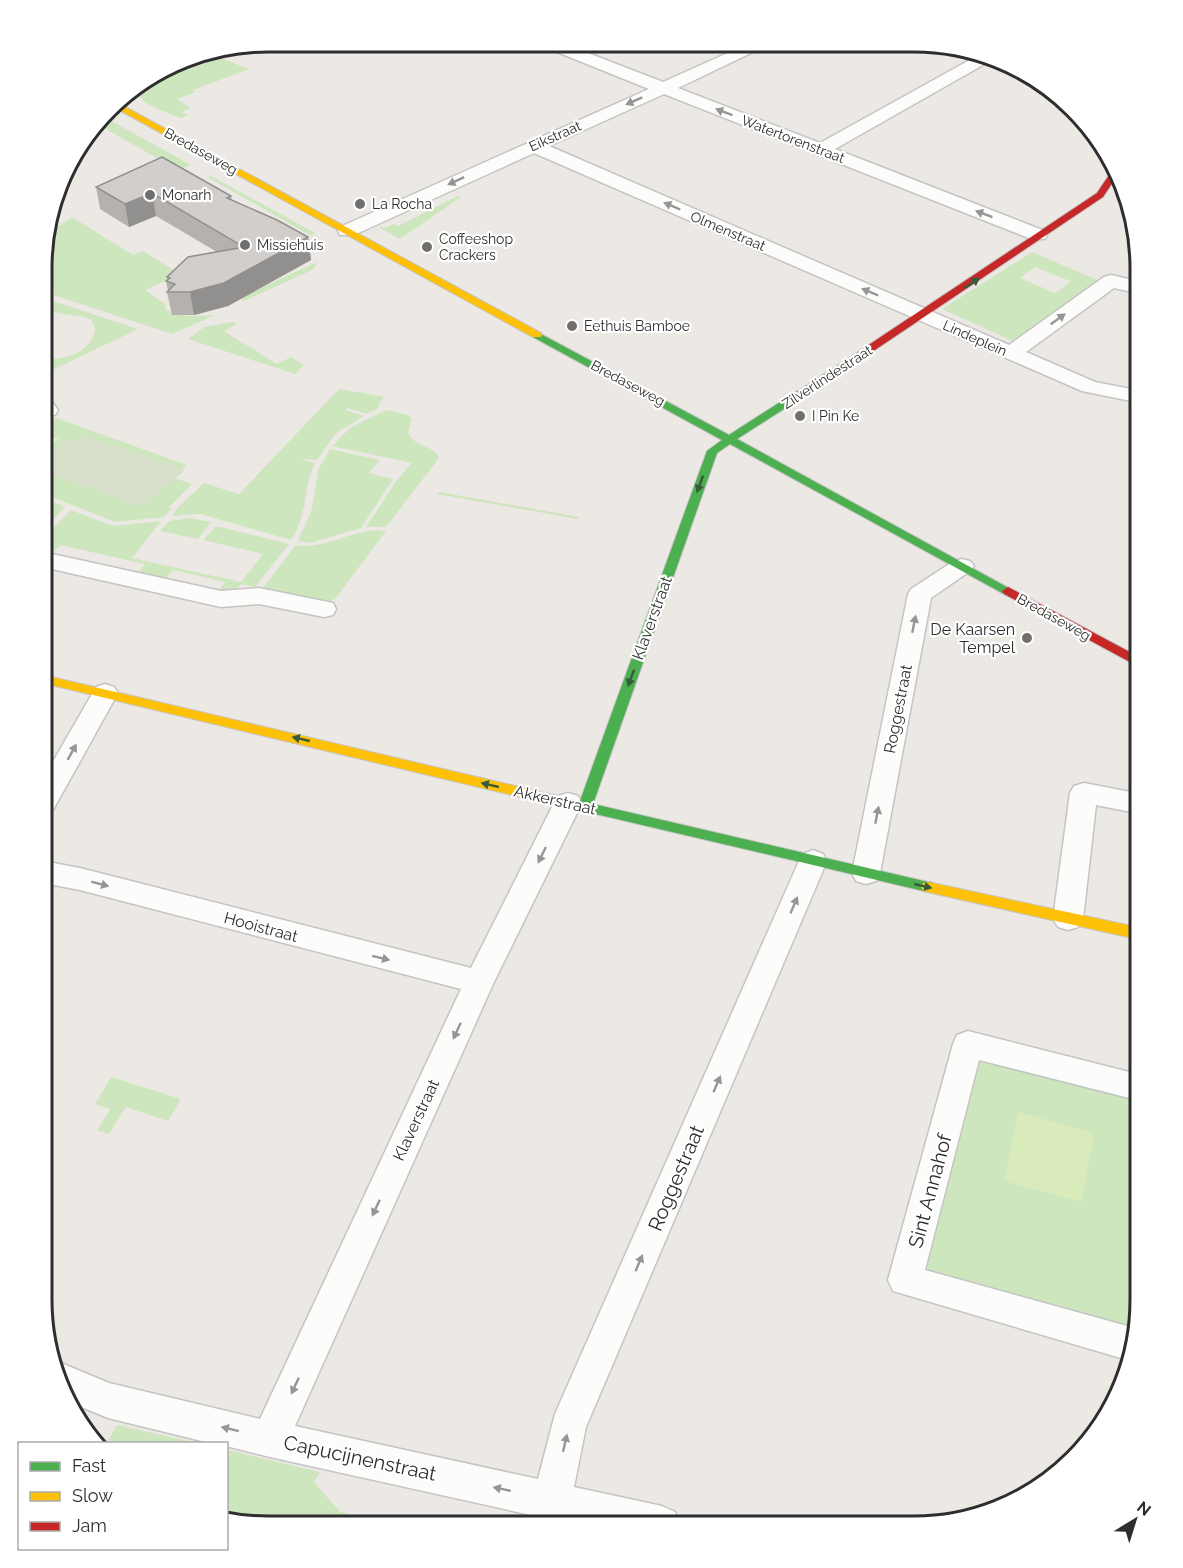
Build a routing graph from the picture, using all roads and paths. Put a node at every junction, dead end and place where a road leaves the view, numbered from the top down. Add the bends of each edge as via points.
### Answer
1 (571, 52) edge
2 (745, 52) edge
3 (978, 62) edge
4 (662, 88) junction
5 (123, 109) edge
6 (533, 146) junction
7 (821, 150) junction
8 (1112, 181) edge
9 (347, 231) junction
10 (1038, 235) junction
11 (1130, 285) edge
12 (924, 315) junction
13 (1010, 354) junction
14 (1130, 395) edge
15 (731, 439) junction
16 (52, 561) edge
17 (962, 566) junction
18 (324, 609) dead end
19 (1130, 658) edge
20 (52, 681) edge
21 (105, 693) junction
22 (52, 786) edge
23 (1130, 802) edge
24 (576, 805) junction
25 (813, 861) junction
26 (866, 873) junction
27 (52, 874) edge
28 (1068, 919) junction
29 (1130, 932) edge
30 (479, 982) junction
31 (1130, 1085) edge
32 (1126, 1342) edge
33 (70, 1384) edge
34 (270, 1439) junction
35 (552, 1500) junction
36 (622, 1516) edge

1 - 4 street, Watertorenstraat
2 - 4 street, Eikstraat
3 - 7 street
4 -> 6 street, Eikstraat
7 -> 4 street, Watertorenstraat
5 - 9 street, Bredaseweg
6 -> 9 street, Eikstraat
12 -> 6 street, Olmenstraat
10 -> 7 street, Watertorenstraat
8 - 10 street, Lindeplein via 1100,195
9 - 15 street, Bredaseweg
12 -> 10 street, Lindeplein
13 -> 11 street via 1111,281
12 - 13 street, Lindeplein
12 - 15 street, Zilverlindestraat
13 - 14 street, Lindeplein via 1089,387
15 - 17 street, Bredaseweg
15 -> 24 street, Klaverstraat via 712,451
16 - 18 street via 221,599 259,596
17 - 19 street, Bredaseweg
26 -> 17 street, Roggestraat via 920,594
20 - 21 street, Akkerstraat
22 -> 21 street
24 -> 21 street, Akkerstraat
23 - 28 street via 1084,793
24 - 25 street, Akkerstraat
24 -> 30 street, Klaverstraat
25 - 26 street, Akkerstraat
35 -> 25 street, Roggestraat via 568,1427
26 -> 28 street, Akkerstraat
27 -> 30 street, Hooistraat
28 - 29 street, Akkerstraat
30 -> 34 street, Klaverstraat
31 - 32 street, Sint Annahof via 968,1044 905,1280
34 -> 33 street, Capucijnenstraat via 108,1400
35 -> 34 street, Capucijnenstraat
35 - 36 street, Capucijnenstraat

